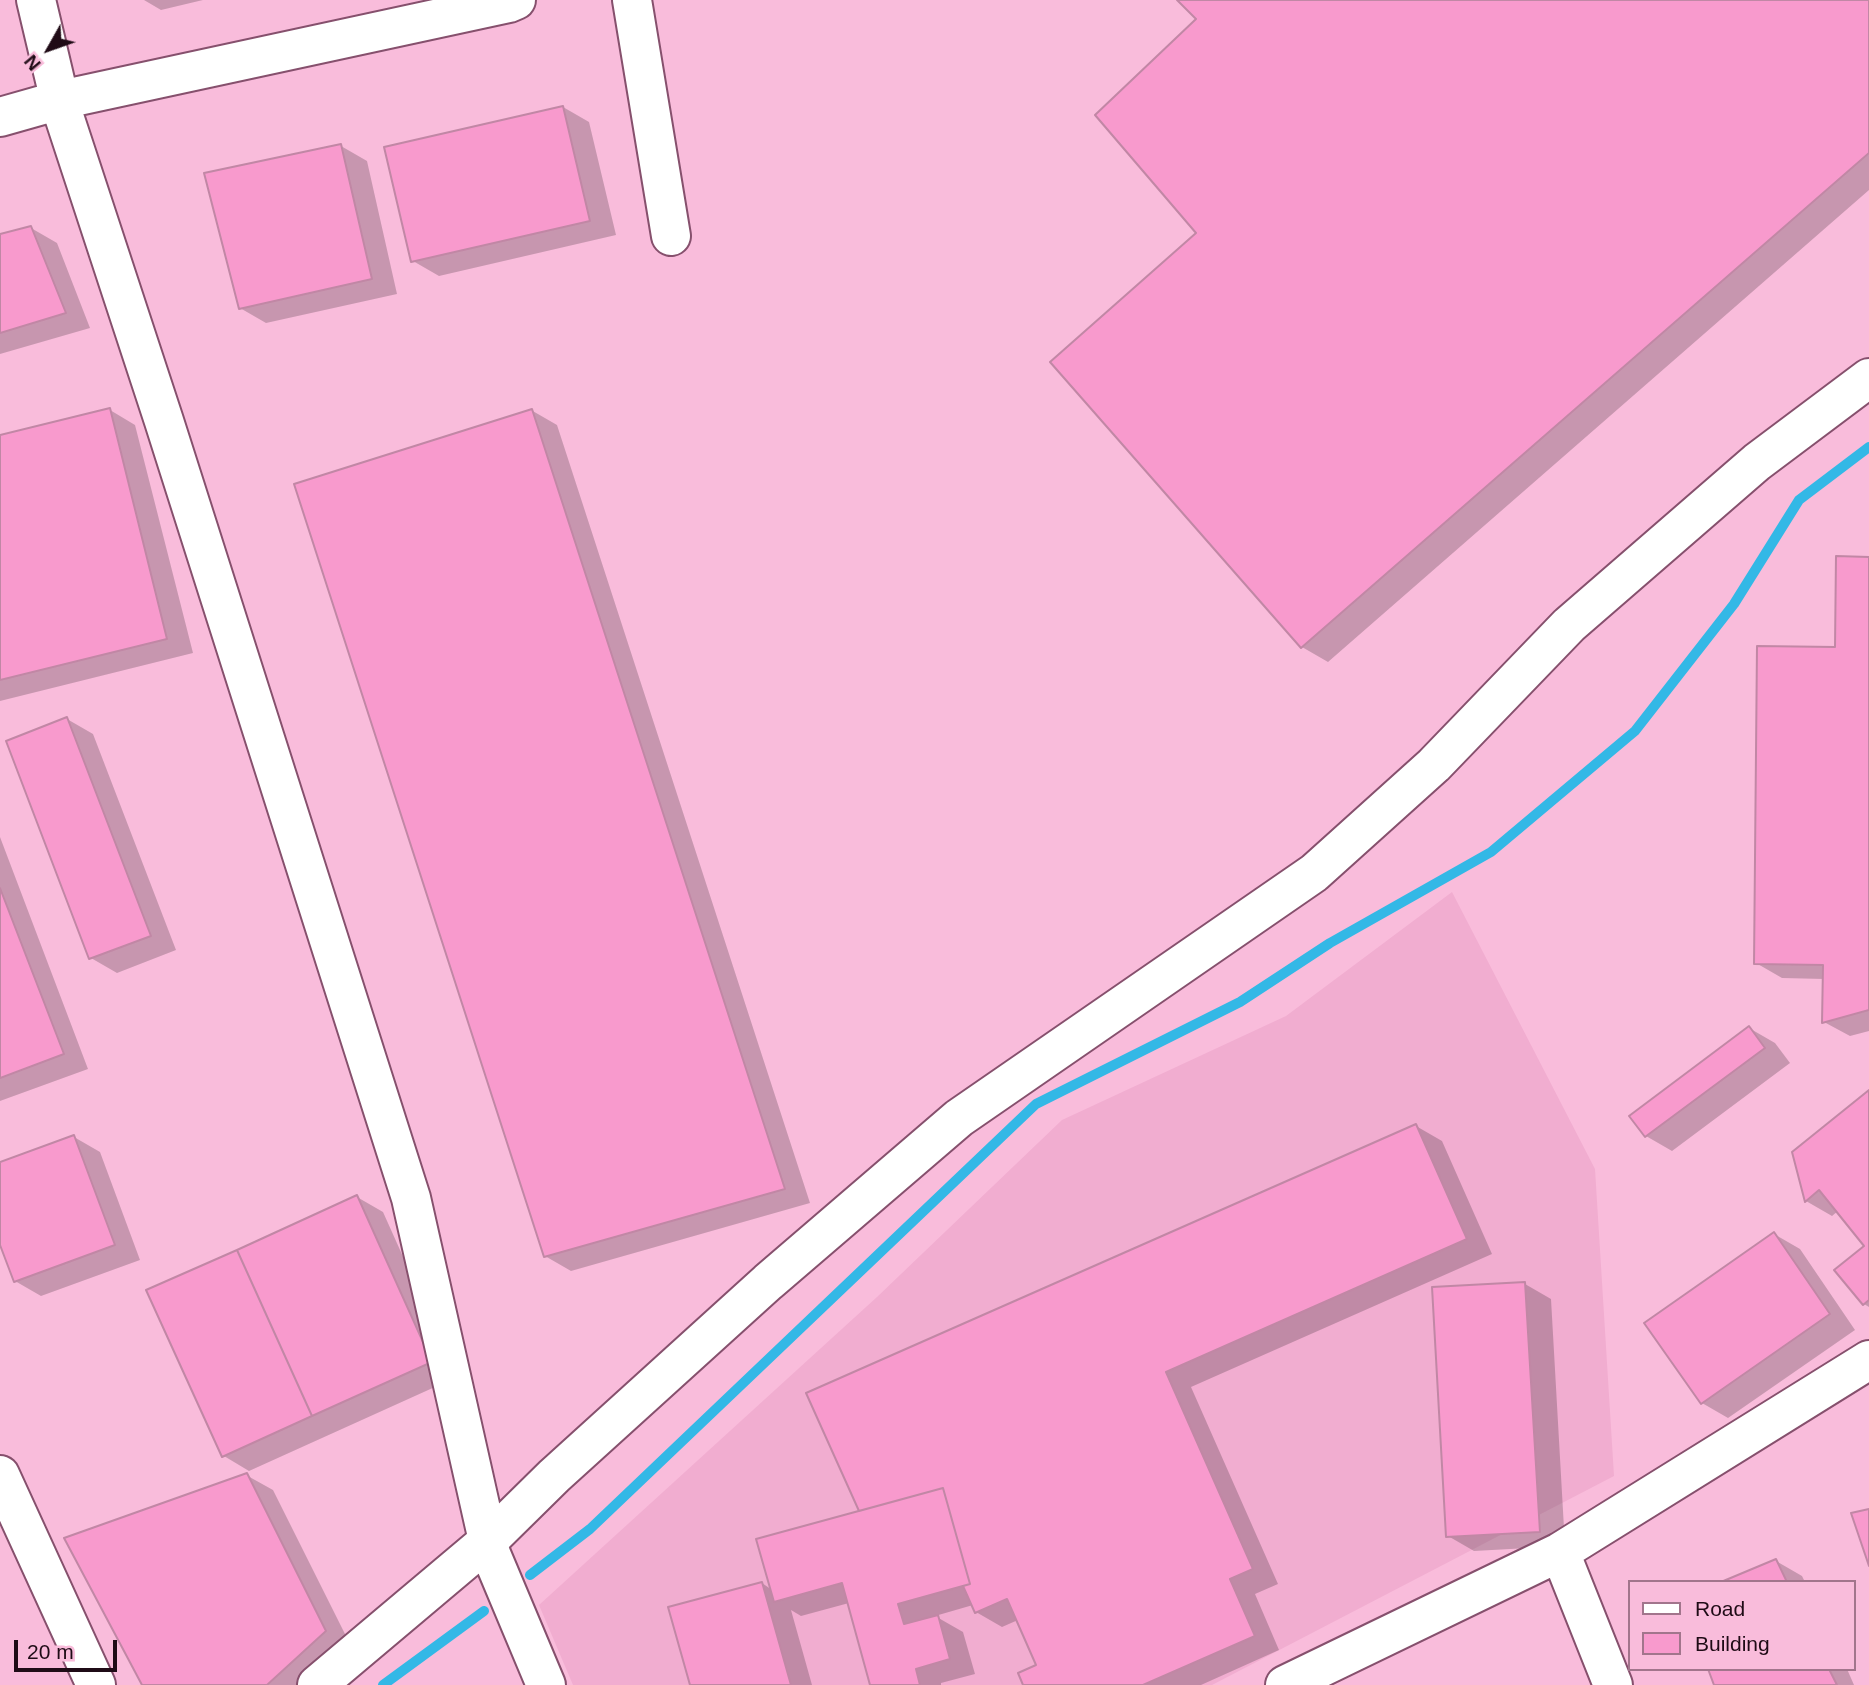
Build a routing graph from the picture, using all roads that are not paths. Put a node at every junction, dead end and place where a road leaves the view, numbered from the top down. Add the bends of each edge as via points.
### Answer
1 (36, 0) edge
2 (516, 0) edge
3 (632, 0) edge
4 (60, 100) junction
5 (0, 117) edge
6 (671, 236) dead end
7 (1869, 378) edge
8 (1869, 1360) edge
9 (0, 1475) edge
10 (488, 1541) junction
11 (1560, 1552) junction
12 (96, 1685) edge
13 (317, 1685) edge
14 (546, 1685) edge
15 (1284, 1685) edge
16 (1613, 1685) edge

1 - 4 street
2 - 4 street
3 - 6 street
4 - 5 street
4 - 10 street via 411,1198
7 - 10 street via 1757,461 1569,625 1434,765 1314,873 959,1118 768,1282
8 - 11 street
9 - 12 street
10 - 13 street
10 - 14 street
11 - 15 street
11 - 16 street

